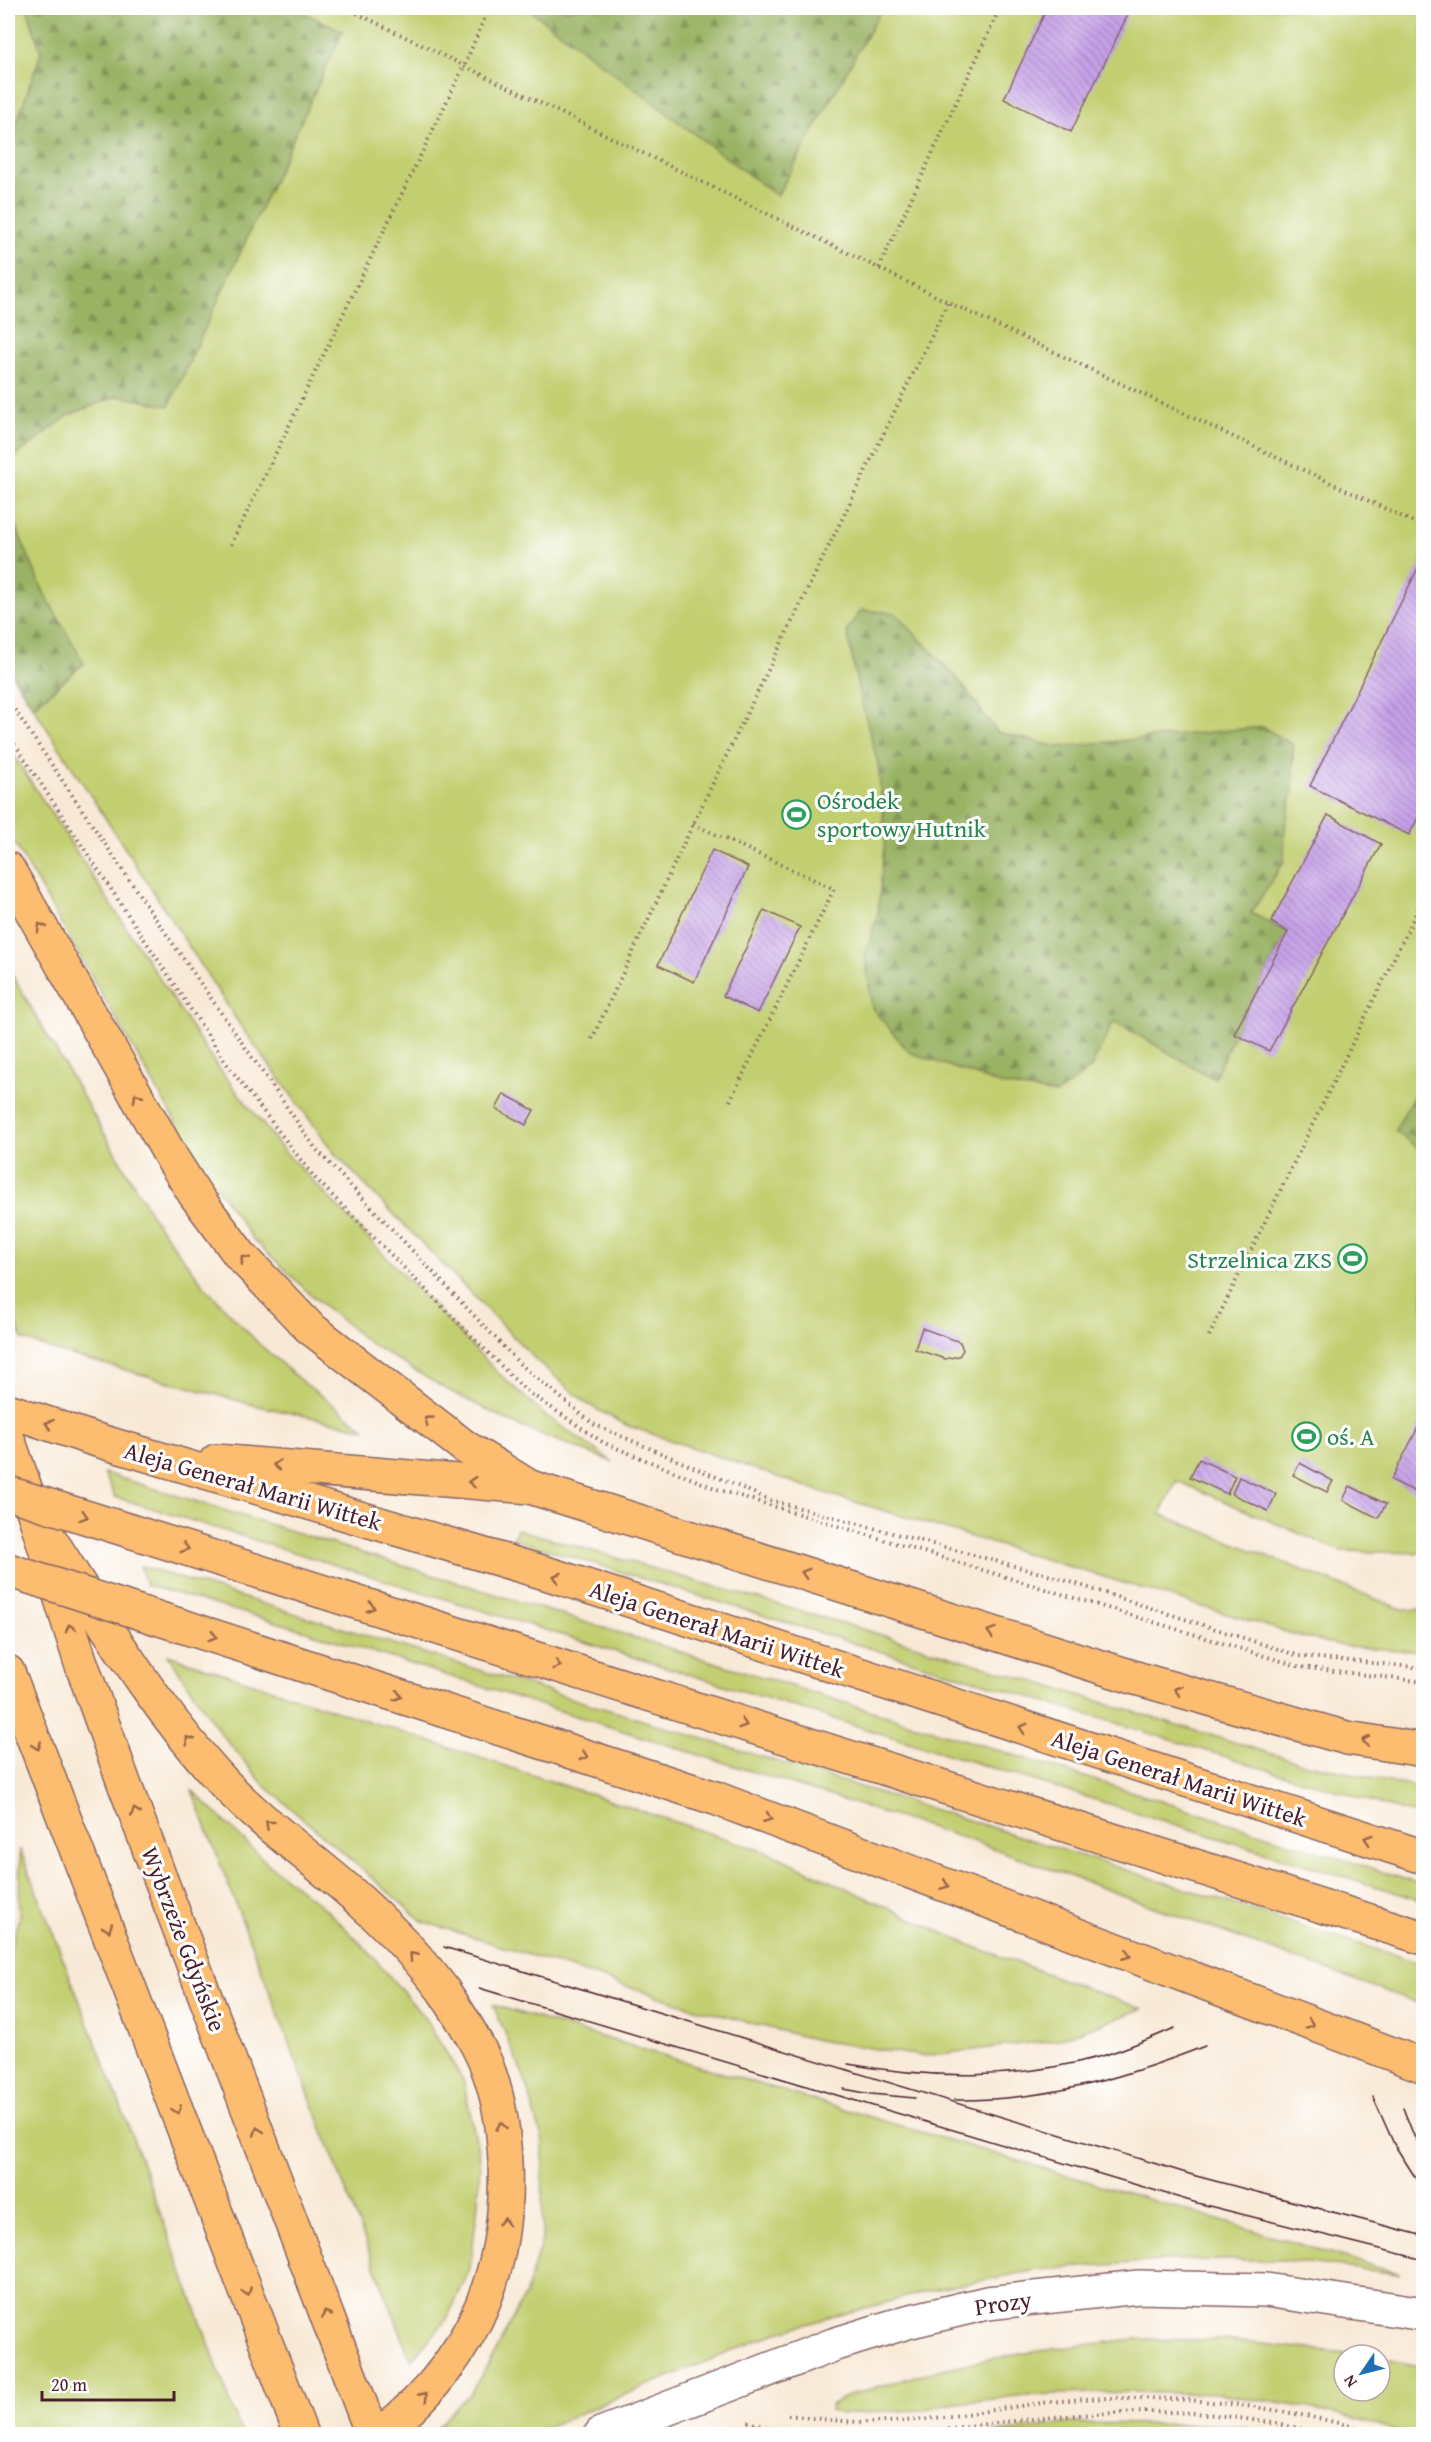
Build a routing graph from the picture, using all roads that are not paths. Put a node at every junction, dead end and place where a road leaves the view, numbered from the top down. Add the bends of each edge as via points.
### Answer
1 (8, 869) edge
2 (8, 1410) edge
3 (8, 1439) edge
4 (157, 1458) junction
5 (530, 1487) junction
6 (8, 1493) edge
7 (35, 1516) junction
8 (8, 1570) edge
9 (8, 1672) edge
10 (1424, 1750) edge
11 (1424, 1857) edge
12 (1424, 1938) edge
13 (1424, 2066) edge
14 (1424, 2314) edge
15 (301, 2434) edge
16 (372, 2434) edge
17 (380, 2434) edge
18 (601, 2434) edge

5 -> 1 main road via 465,1447 309,1328 240,1255 173,1160
4 -> 2 main road, Aleja Generał Marii Wittek
3 - 7 main road, Wybrzeże Gdyńskie
5 -> 4 main road
11 -> 4 main road, Aleja Generał Marii Wittek via 552,1575
10 -> 5 main road via 1347,1738 1139,1679
6 -> 12 main road, bridge
16 -> 7 main road, Wybrzeże Gdyńskie via 120,1772
17 -> 7 main road via 409,2412 442,2376 481,2310 493,2275 502,2240 506,2184 504,2143 486,2064 442,1990 416,1958 358,1899 226,1785 198,1752 144,1683
8 -> 13 main road, bridge via 715,1798
9 -> 15 main road
14 - 18 street, Prozy via 1266,2290 1139,2287 987,2303 833,2345

